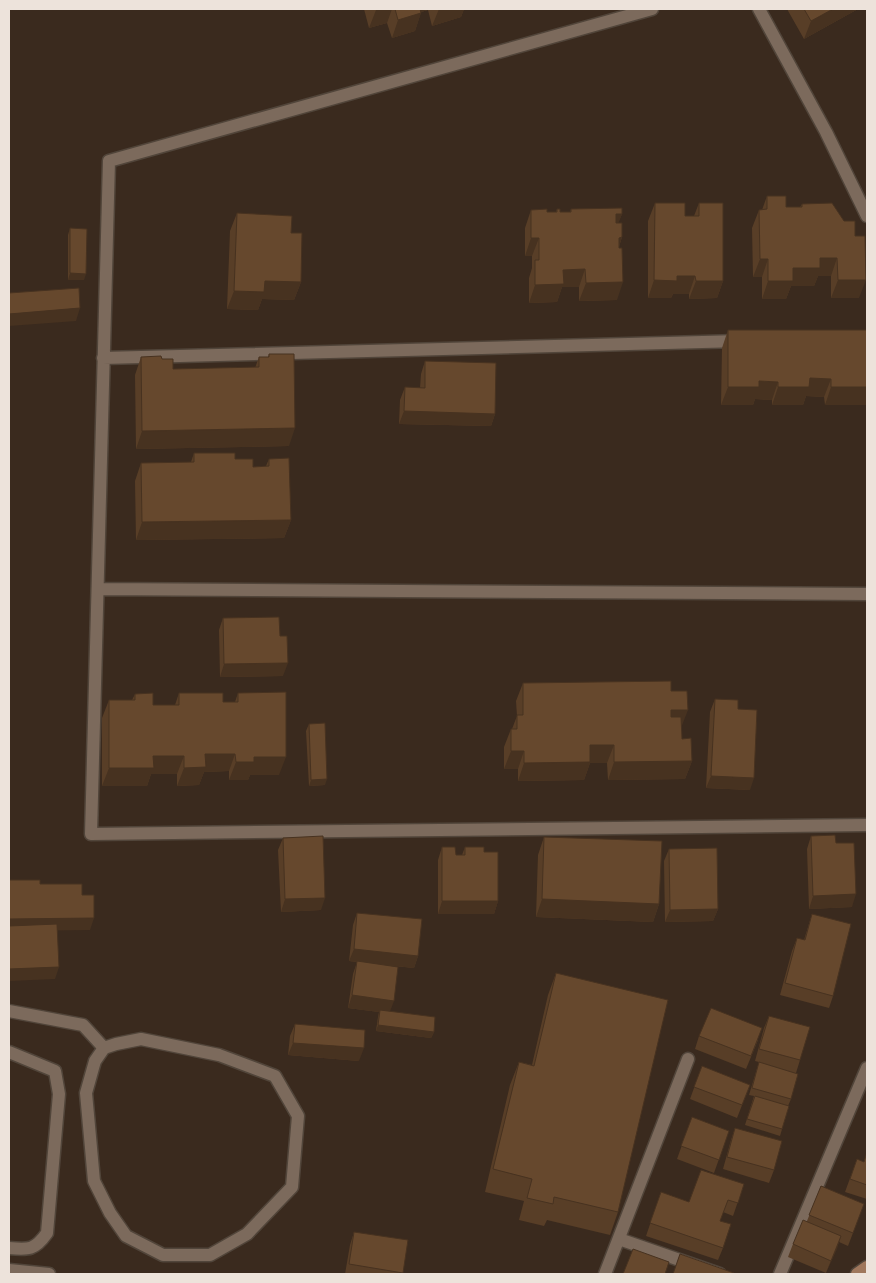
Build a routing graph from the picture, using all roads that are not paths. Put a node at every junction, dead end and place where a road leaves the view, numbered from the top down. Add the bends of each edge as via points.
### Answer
1 (652, 9) edge
2 (759, 9) edge
3 (867, 216) edge
4 (748, 341) edge
5 (103, 358) junction
6 (98, 589) junction
7 (867, 594) edge
8 (867, 825) edge
9 (9, 1012) edge
10 (104, 1048) junction
11 (9, 1052) edge
12 (688, 1059) dead end
13 (867, 1068) edge
14 (619, 1239) junction
15 (9, 1248) edge
16 (867, 1267) edge
17 (9, 1270) edge
18 (49, 1274) edge
19 (605, 1274) edge
20 (720, 1274) edge
21 (780, 1274) edge
22 (857, 1274) edge

1 - 5 street via 109,161
2 - 3 street via 826,132
4 - 5 street
5 - 6 street
6 - 7 street
6 - 8 street via 91,834
9 - 10 street via 83,1025
10 - 10 street via 95,1060 86,1093 94,1181 126,1236 163,1255 210,1255 247,1234 292,1187 298,1116 275,1076 219,1056 141,1039
11 - 15 street via 55,1071 59,1094 47,1232 39,1245 25,1250
12 - 14 street
13 - 21 street
14 - 19 street
14 - 20 street
16 - 22 street
17 - 18 street

